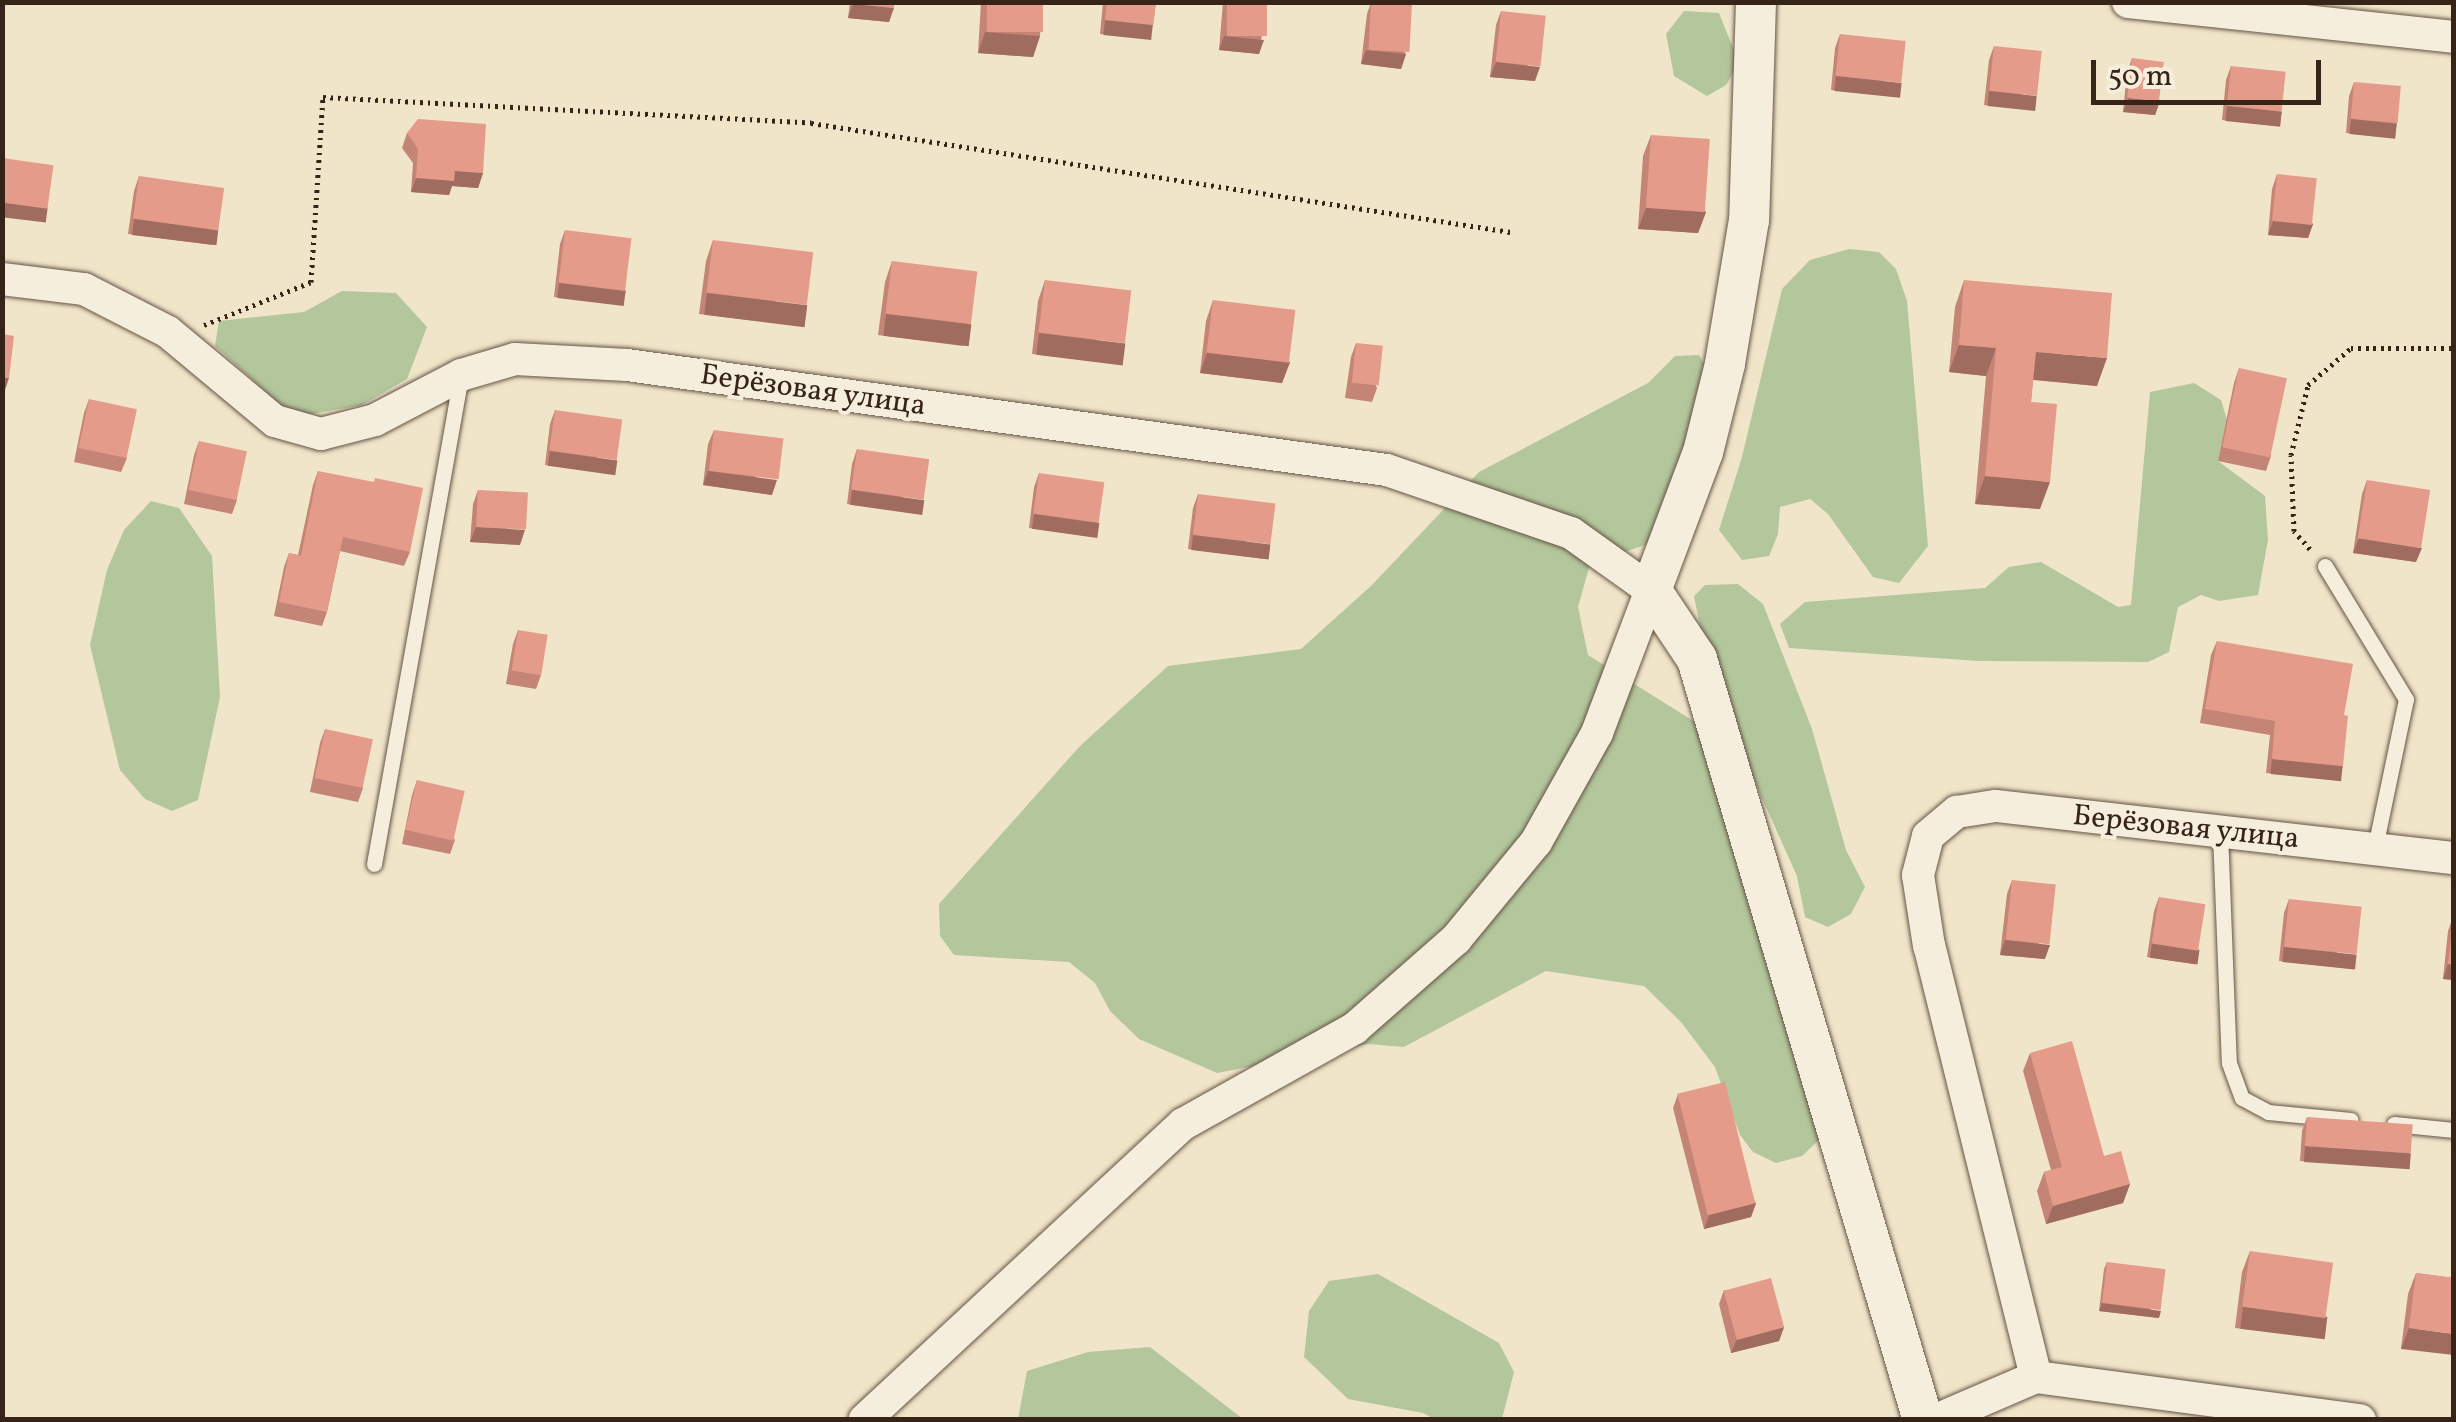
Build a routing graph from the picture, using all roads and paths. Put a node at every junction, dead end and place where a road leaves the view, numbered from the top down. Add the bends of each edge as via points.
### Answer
1 (1756, 2) edge
2 (2128, 2) edge
3 (2454, 37) edge
4 (1511, 232) dead end
5 (2, 279) edge
6 (174, 337) junction
7 (2454, 348) edge
8 (461, 375) junction
9 (2326, 566) joint
10 (1651, 590) junction
11 (2220, 832) junction
12 (2375, 848) junction
13 (2454, 858) edge
14 (374, 864) dead end
15 (2360, 1121) edge
16 (2379, 1123) edge
17 (2454, 1130) edge
18 (2036, 1376) junction
19 (864, 1420) edge
20 (1923, 1420) edge
21 (1936, 1420) edge
22 (2360, 1420) edge

1 - 10 street via 1749,220 1725,364 1703,452
2 - 3 street
4 - 6 path via 811,122 324,97 311,282
5 - 6 street, Берёзовая улица via 84,289
6 - 8 street, Берёзовая улица via 275,420 321,434 375,420
7 - 9 path via 2351,348 2308,384 2291,455 2294,531
8 - 10 street, Берёзовая улица via 515,360 628,365 1386,470 1571,532
8 - 14 lane
9 - 12 lane via 2406,699
10 - 19 street via 1596,733 1545,826 1456,939 1355,1028 1182,1124
10 - 20 street via 1696,658
11 - 12 street, Берёзовая улица
11 - 15 lane via 2229,1064 2242,1098 2268,1112
11 - 18 street, Берёзовая улица via 1996,806 1956,812 1928,836 1918,875 1929,946
12 - 13 street, Берёзовая улица
16 - 17 lane
18 - 21 street
18 - 22 street

